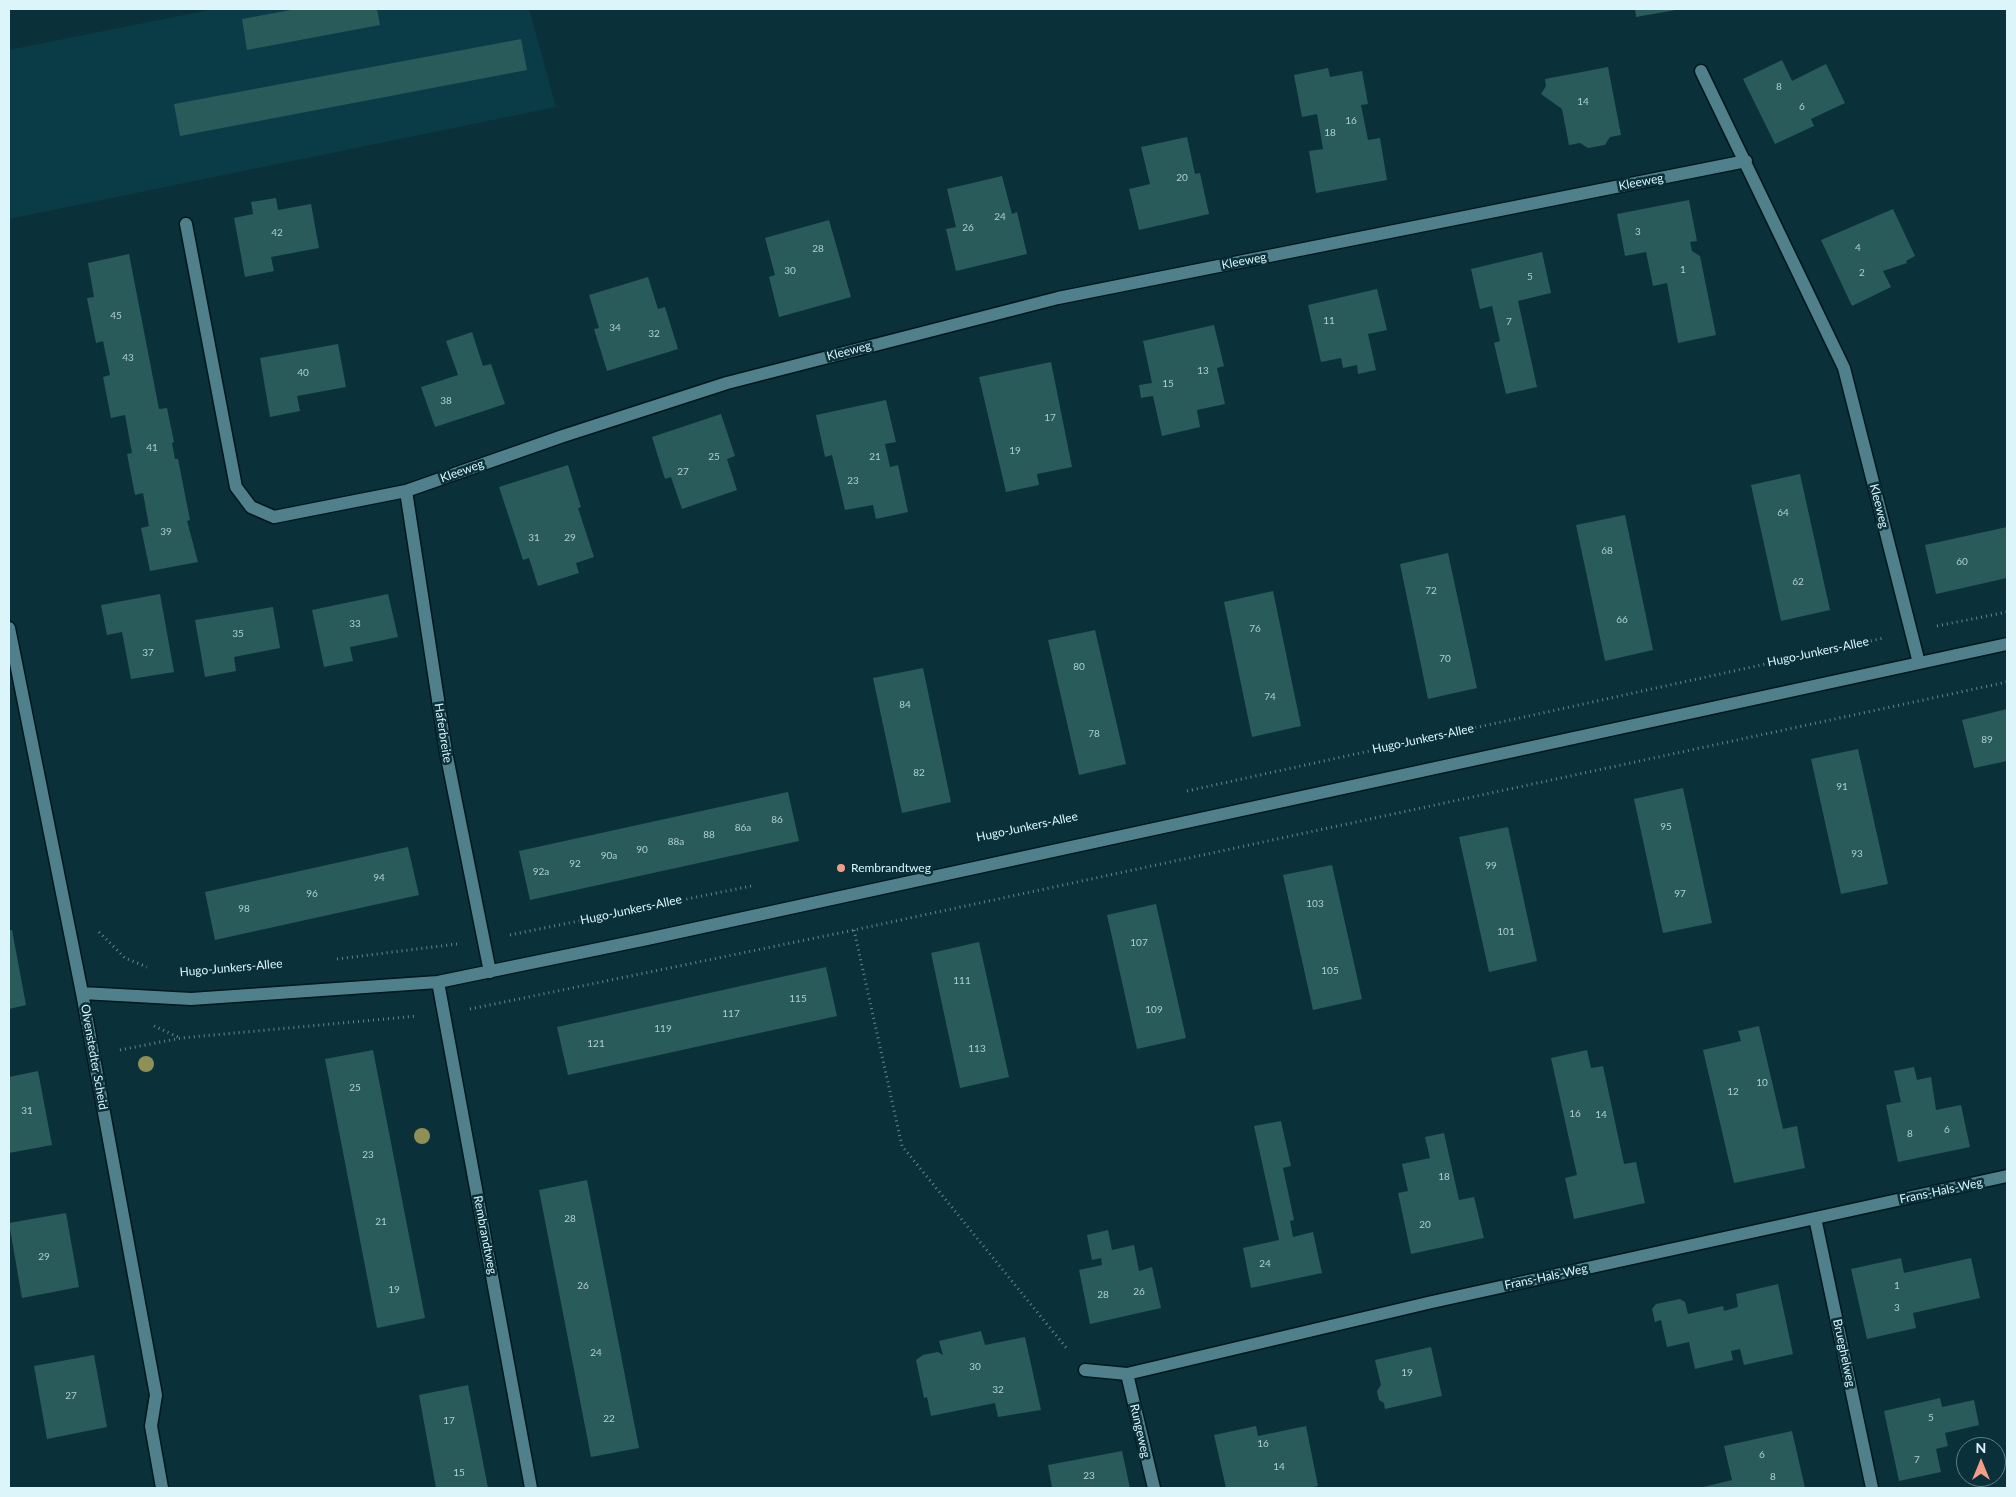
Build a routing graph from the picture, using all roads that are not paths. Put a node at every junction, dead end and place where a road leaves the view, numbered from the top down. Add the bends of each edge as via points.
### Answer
1 (1701, 71) dead end
2 (1746, 161) junction
3 (186, 224) dead end
4 (406, 492) junction
5 (9, 628) edge
6 (2007, 644) edge
7 (1919, 663) junction
8 (490, 972) junction
9 (438, 982) junction
10 (82, 993) junction
11 (2007, 1176) edge
12 (1816, 1218) junction
13 (1085, 1370) road end
14 (1126, 1374) junction
15 (162, 1488) edge
16 (532, 1488) edge
17 (1154, 1488) edge
18 (1872, 1488) edge

1 - 2 street, Kleeweg
2 - 4 street, Kleeweg via 1049,300 727,383 563,436
2 - 7 street, Kleeweg via 1844,368
3 - 4 street, Kleeweg via 236,487 250,507 274,517
4 - 8 street, Haferbreite via 446,752
5 - 10 street, Olvenstedter Scheid
6 - 7 street, Hugo-Junkers-Allee
7 - 8 street, Hugo-Junkers-Allee
8 - 9 street, Hugo-Junkers-Allee
9 - 10 street, Hugo-Junkers-Allee via 191,999
9 - 16 street, Rembrandtweg
10 - 15 street, Olvenstedter Scheid via 156,1395 151,1426
11 - 12 street, Frans-Hals-Weg
12 - 14 street, Frans-Hals-Weg via 1432,1302
12 - 18 street, Brueghelweg
13 - 14 street, Frans-Hals-Weg
14 - 17 street, Rungeweg

